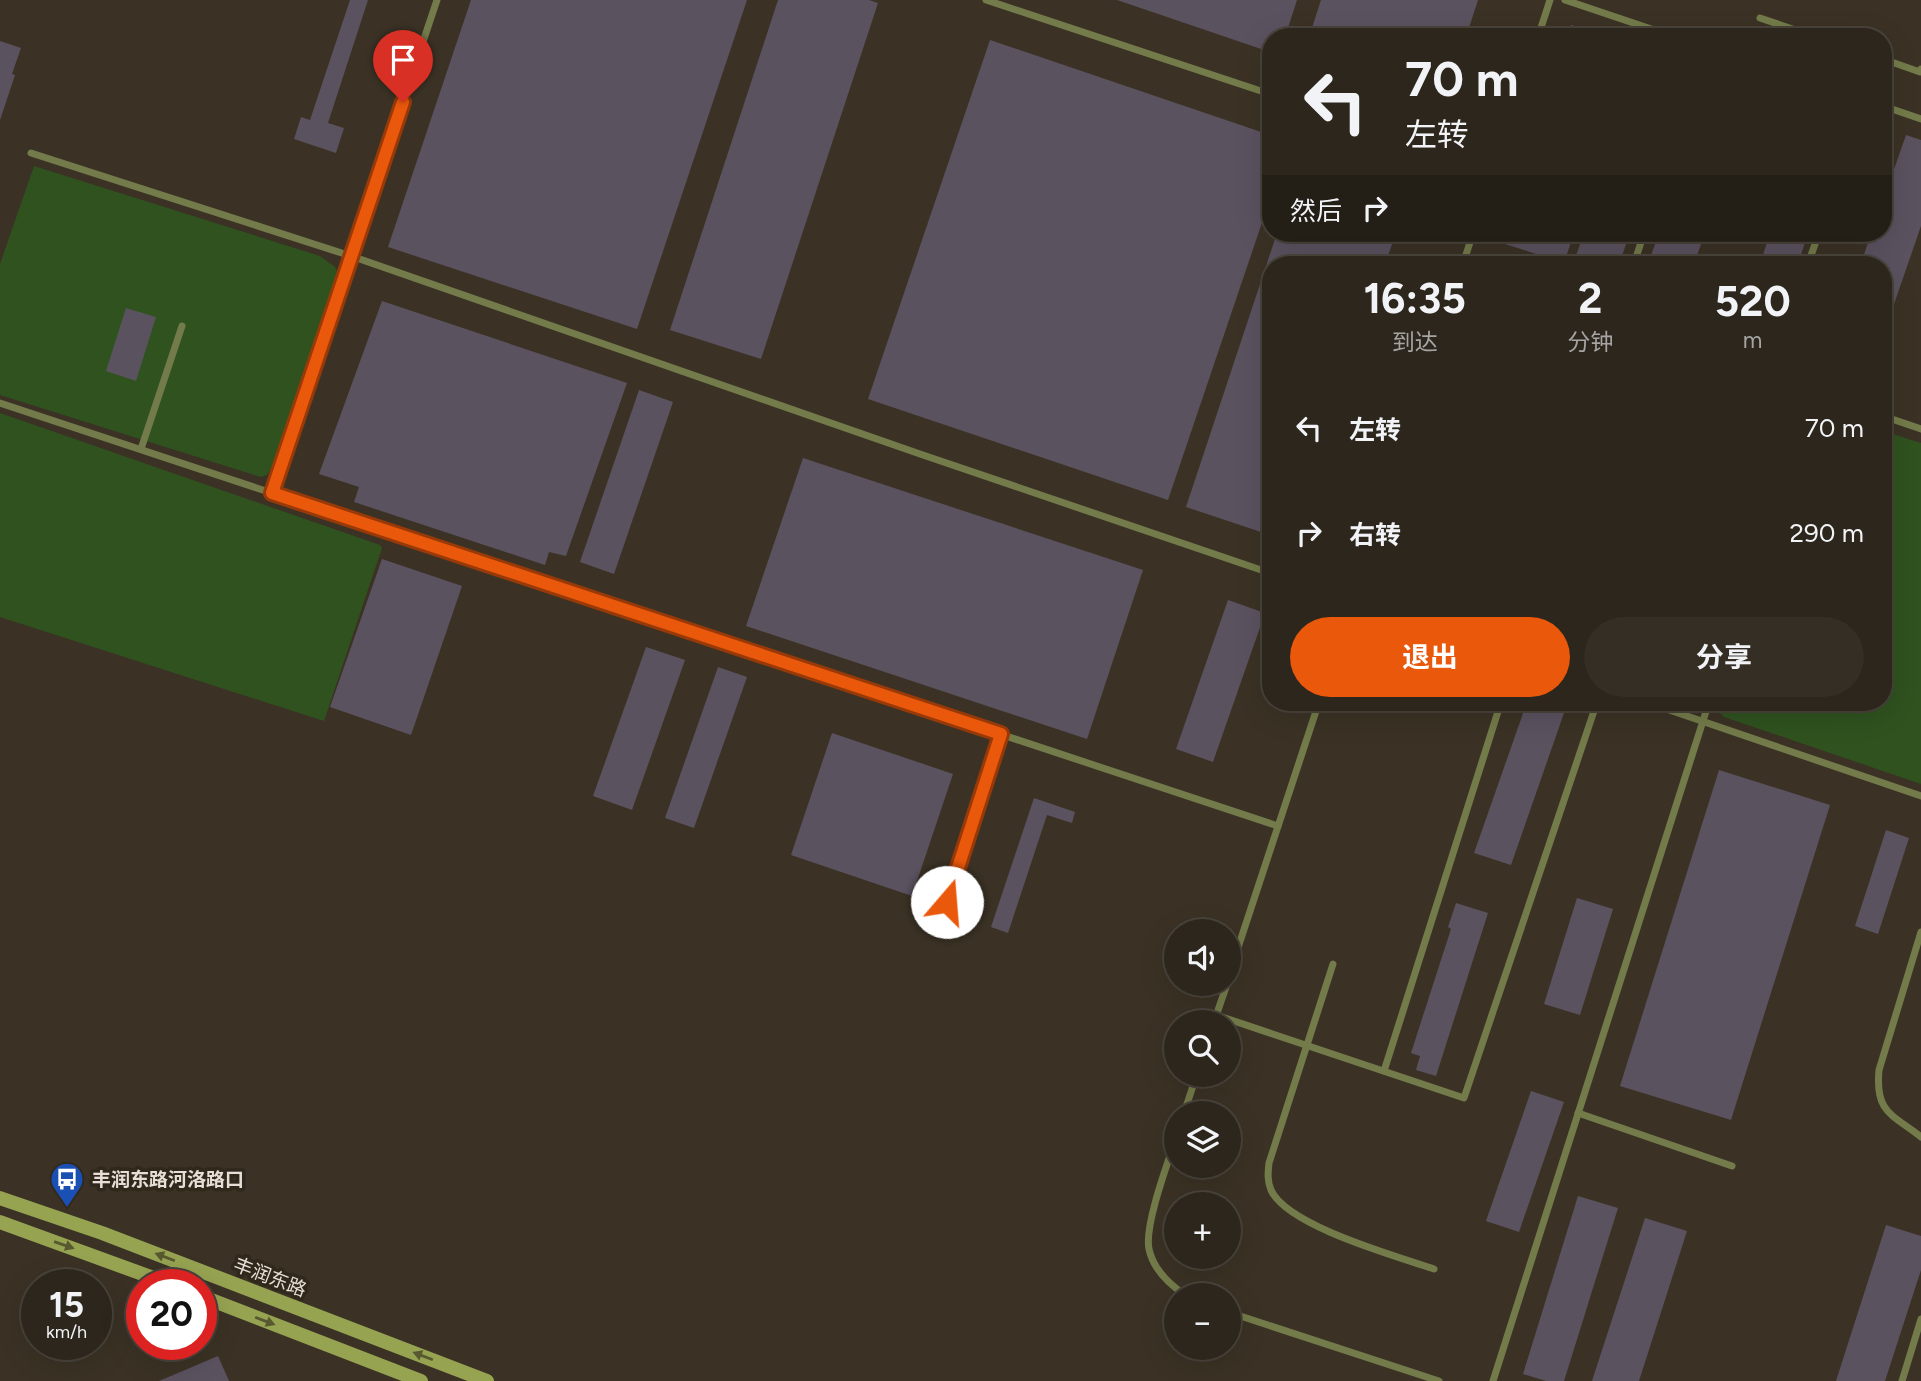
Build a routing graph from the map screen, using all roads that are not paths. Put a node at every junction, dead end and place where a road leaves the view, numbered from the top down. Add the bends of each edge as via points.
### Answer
1 (437, 0) edge
2 (986, 0) edge
3 (1550, 0) edge
4 (1565, 0) edge
5 (1760, 18) dead end
6 (1541, 28) edge
7 (1648, 28) edge
8 (1789, 28) edge
9 (1892, 62) edge
10 (1921, 69) edge
11 (1262, 91) edge
12 (1892, 109) edge
13 (1921, 119) edge
14 (32, 153) dead end
15 (351, 256) junction
16 (182, 326) dead end
17 (0, 403) edge
18 (1892, 419) edge
19 (1921, 429) edge
20 (141, 449) junction
21 (272, 493) junction
22 (1262, 570) edge
23 (1316, 711) edge
24 (1498, 711) edge
25 (1594, 711) edge
26 (1673, 711) edge
27 (1706, 711) edge
28 (1703, 721) junction
29 (1001, 734) junction
30 (1921, 796) edge
31 (1278, 826) junction
32 (947, 902) dead end
33 (1921, 932) edge
34 (1241, 938) edge
35 (1333, 964) dead end
36 (1241, 1026) edge
37 (1306, 1045) junction
38 (1384, 1071) junction
39 (1578, 1113) junction
40 (1921, 1137) edge
41 (1732, 1166) dead end
42 (1164, 1175) edge
43 (0, 1198) edge
44 (0, 1222) edge
45 (131, 1269) edge
46 (1434, 1269) dead end
47 (1170, 1283) edge
48 (217, 1302) edge
49 (1241, 1316) edge
50 (1921, 1319) edge
51 (421, 1381) edge
52 (486, 1381) edge
53 (1439, 1381) edge
54 (1493, 1381) edge
55 (1902, 1381) edge

1 - 15 lane
2 - 11 lane
3 - 6 lane
4 - 7 lane
5 - 8 lane
9 - 10 lane
12 - 13 lane
14 - 15 lane
15 - 21 lane
15 - 22 lane
16 - 20 lane
17 - 20 lane
18 - 19 lane
20 - 21 lane
21 - 29 lane
23 - 31 lane
24 - 38 lane
25 - 38 lane via 1465,1098
26 - 28 lane
27 - 28 lane
28 - 30 lane
28 - 39 lane
29 - 31 lane
29 - 32 lane
31 - 34 lane
33 - 40 lane via 1877,1087 1886,1111
35 - 37 lane
36 - 37 lane
37 - 38 lane
37 - 46 lane via 1269,1163 1270,1189 1306,1221
39 - 41 lane
39 - 54 lane
42 - 47 lane via 1147,1235 1149,1250
52 -> 43 street, 丰润东路
44 -> 45 street
48 -> 51 street
49 - 53 lane
50 - 55 lane

